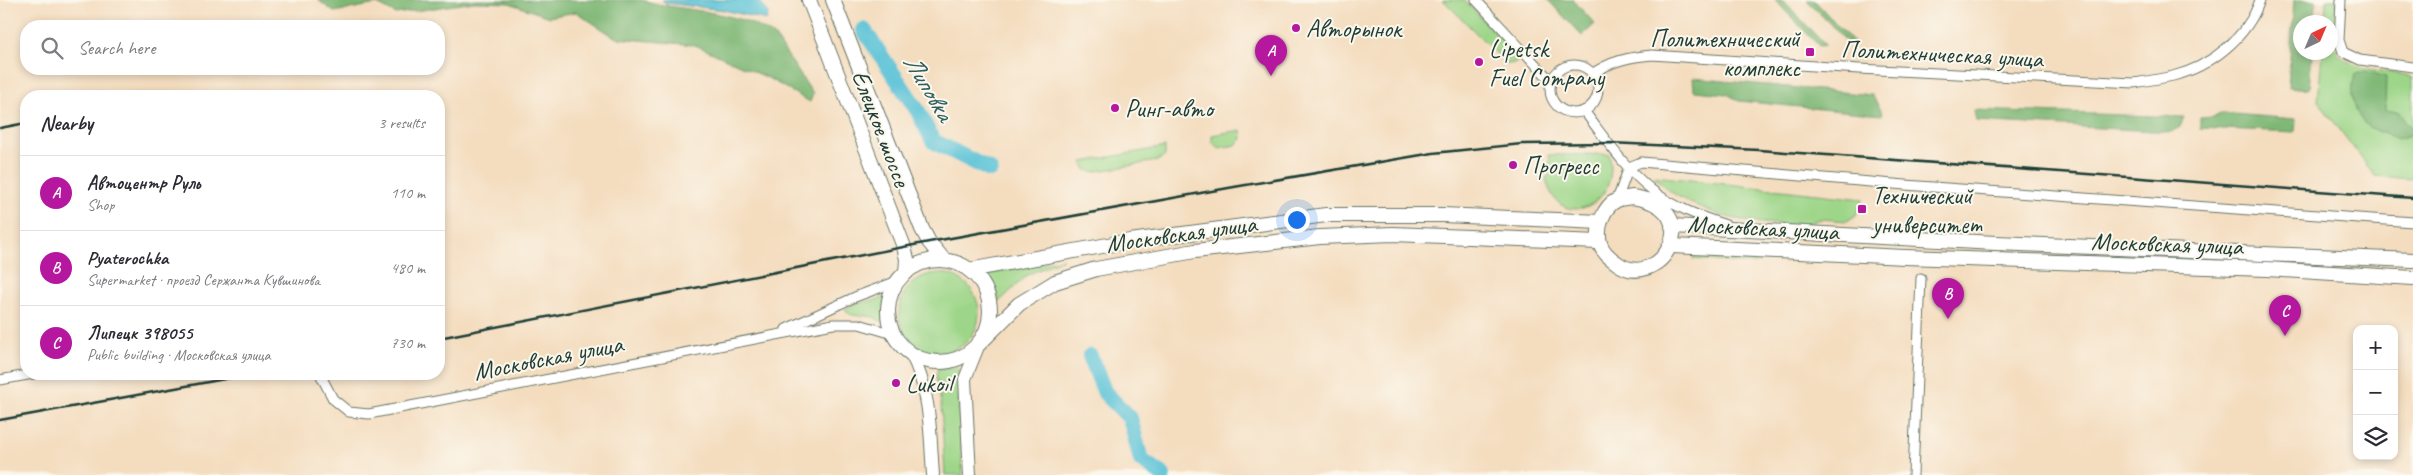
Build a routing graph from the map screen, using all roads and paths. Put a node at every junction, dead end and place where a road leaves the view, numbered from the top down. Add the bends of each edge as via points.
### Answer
1 (809, 0) edge
2 (833, 0) edge
3 (1476, 0) edge
4 (2260, 0) edge
5 (2340, 0) edge
6 (2413, 68) edge
7 (1592, 74) junction
8 (1551, 81) junction
9 (1584, 111) junction
10 (1629, 167) junction
11 (1653, 191) junction
12 (1617, 200) junction
13 (1664, 209) junction
14 (1600, 222) junction
15 (2413, 222) edge
16 (1672, 226) junction
17 (1742, 230) junction
18 (1600, 242) junction
19 (1672, 246) junction
20 (944, 260) junction
21 (2413, 260) edge
22 (969, 270) junction
23 (901, 278) junction
24 (1921, 278) dead end
25 (2413, 278) edge
26 (894, 334) junction
27 (774, 335) junction
28 (979, 344) junction
29 (911, 354) junction
30 (20, 376) edge
31 (0, 380) edge
32 (323, 380) edge
33 (932, 475) edge
34 (970, 475) edge
35 (1914, 475) edge

1 - 23 main road, Елецкое шоссе via 904,247 907,259
2 - 20 main road, Елецкое шоссе via 922,229
3 - 8 street
4 - 7 street, Политехническая улица via 2238,38 2210,60 2174,76 2134,83 1652,55 1628,57 1605,65
5 - 6 street via 2339,40 2343,52 2360,60
7 - 8 street via 1570,65 1562,68
7 - 9 street via 1598,91 1591,106
8 - 9 street via 1555,104 1568,112
9 - 10 street
10 - 11 street
10 - 12 street
10 - 15 street via 1641,162
11 - 13 street
11 - 17 street via 1706,219
12 - 13 main road, Московская улица via 1644,199
12 - 14 main road via 1606,210
13 - 16 main road, Московская улица
14 - 18 main road
14 - 22 main road, Московская улица via 1443,215 1326,215 1130,241
16 - 17 main road, Московская улица
16 - 19 main road
17 - 21 main road, Московская улица
18 - 19 main road, Московская улица via 1610,259 1620,266 1634,269 1657,263
18 - 28 main road, Московская улица via 1393,234 1320,237 1195,251 1096,269 1055,282 1019,304
19 - 25 main road, Московская улица via 2267,269
20 - 22 main road
20 - 23 main road via 923,262
22 - 28 main road via 979,279 990,303 988,325
23 - 26 main road via 888,303
23 - 27 street, Московская улица
24 - 35 street
26 - 27 street, Московская улица via 860,324 833,324
26 - 29 main road
27 - 32 street, Московская улица via 369,414 349,412 334,399
28 - 29 main road via 959,359 945,362 932,362
28 - 34 main road via 965,379
29 - 33 main road via 927,398
30 - 31 street

